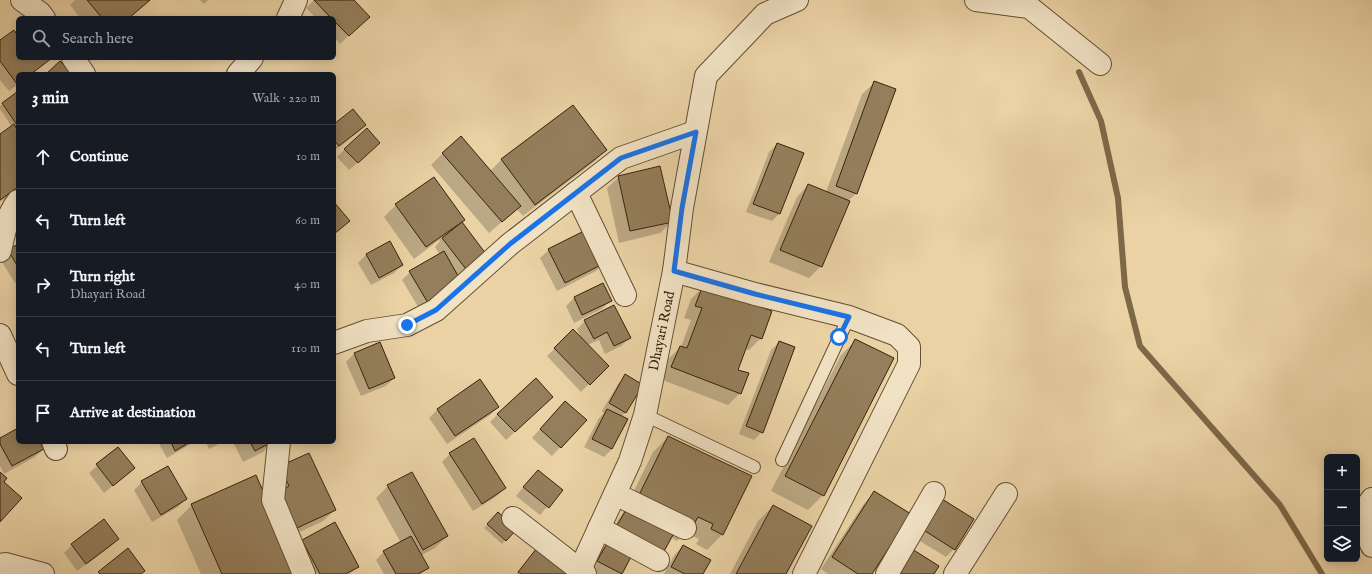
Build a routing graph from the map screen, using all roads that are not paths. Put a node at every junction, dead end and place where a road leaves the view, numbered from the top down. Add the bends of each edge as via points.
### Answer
1 (22, 0) edge
2 (296, 0) edge
3 (797, 0) edge
4 (976, 0) edge
5 (42, 16) edge
6 (289, 16) edge
7 (74, 60) edge
8 (250, 60) edge
9 (1100, 64) dead end
10 (83, 72) edge
11 (240, 72) edge
12 (696, 132) junction
13 (576, 192) junction
14 (16, 203) edge
15 (0, 251) edge
16 (674, 271) junction
17 (625, 295) dead end
18 (849, 317) junction
19 (0, 335) edge
20 (336, 342) edge
21 (16, 370) edge
22 (645, 415) junction
23 (279, 444) edge
24 (782, 460) dead end
25 (754, 467) dead end
26 (934, 493) dead end
27 (615, 494) junction
28 (1006, 494) dead end
29 (1372, 498) edge
30 (513, 518) dead end
31 (599, 528) junction
32 (685, 528) dead end
33 (1372, 546) edge
34 (658, 560) dead end
35 (0, 565) edge
36 (581, 573) edge
37 (43, 574) edge
38 (304, 574) edge
39 (804, 574) edge
40 (887, 574) edge
41 (955, 574) edge

1 - 5 street
2 - 6 street
3 - 12 street, Dhayari Road via 765,14 706,76
4 - 9 street via 1028,7
7 - 10 street
8 - 11 street
12 - 13 street via 621,158
12 - 16 street, Dhayari Road
13 - 17 street
13 - 20 street via 510,244 436,310 407,325 367,331
14 - 15 street via 12,208
16 - 18 street
16 - 22 street, Dhayari Road
18 - 24 lane
18 - 39 street via 897,336 909,347 909,364
19 - 21 street
22 - 25 lane
22 - 27 street, Dhayari Road via 630,461
23 - 38 street via 273,500
26 - 40 street
27 - 31 street, Dhayari Road
27 - 32 street
28 - 41 street
29 - 33 street via 1365,509 1362,522
30 - 36 street
31 - 34 street
31 - 36 street, Dhayari Road
35 - 37 street via 6,564

